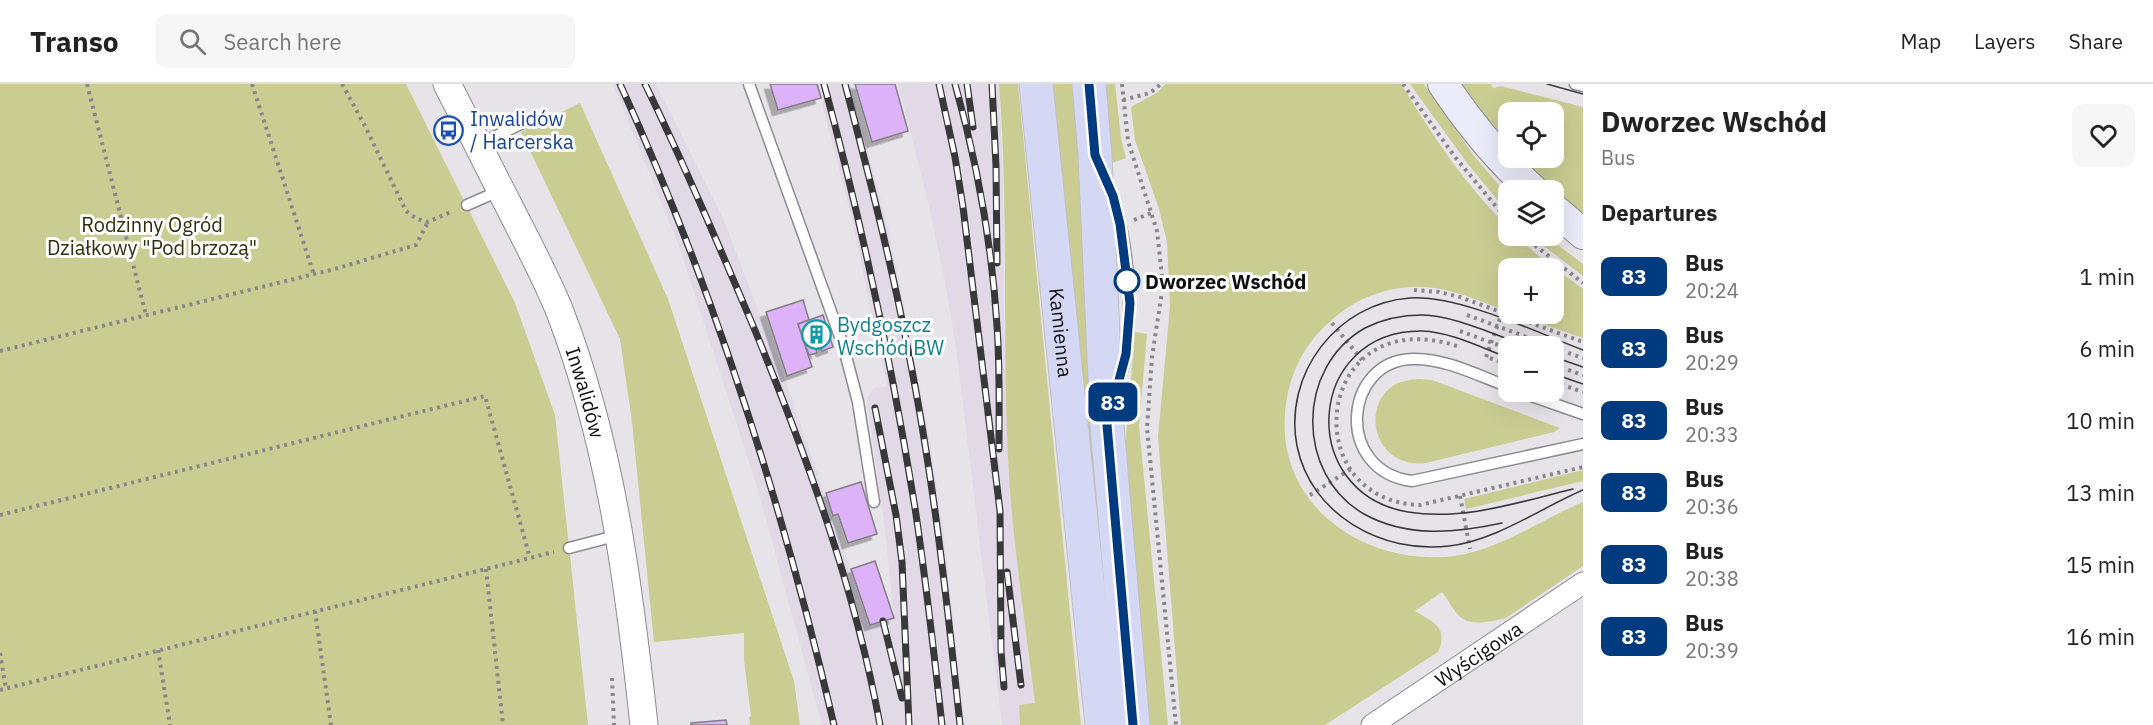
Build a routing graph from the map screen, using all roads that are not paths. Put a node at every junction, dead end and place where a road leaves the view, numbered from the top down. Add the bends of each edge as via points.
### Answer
1 (749, 84) edge
2 (1036, 84) edge
3 (1089, 84) edge
4 (1443, 84) edge
5 (1575, 84) edge
6 (1583, 86) edge
7 (452, 88) edge
8 (525, 122) dead end
9 (478, 145) junction
10 (1523, 180) edge
11 (501, 190) junction
12 (467, 205) road end
13 (1564, 218) edge
14 (1583, 234) edge
15 (1498, 383) edge
16 (1549, 402) edge
17 (1583, 414) edge
18 (1583, 444) edge
19 (874, 502) dead end
20 (620, 535) junction
21 (569, 548) road end
22 (1583, 583) edge
23 (644, 725) edge
24 (1102, 725) edge
25 (1133, 725) edge
26 (1372, 725) edge

1 - 19 lane via 843,345 858,402
2 - 24 main road, Kamienna
3 - 25 main road, Kamienna via 1107,425
4 - 10 main road via 1467,121
5 - 6 lane
7 - 9 street, Inwalidów
8 - 9 lane
9 - 11 street, Inwalidów
11 - 12 lane
11 - 20 street, Inwalidów via 559,311 581,373
13 - 14 main road
15 - 18 lane via 1438,362 1410,359 1383,369 1365,388 1356,416 1366,454 1376,467 1399,480 1412,481
16 - 17 lane
20 - 21 lane
20 - 23 street, Inwalidów
22 - 26 street, Wyścigowa

